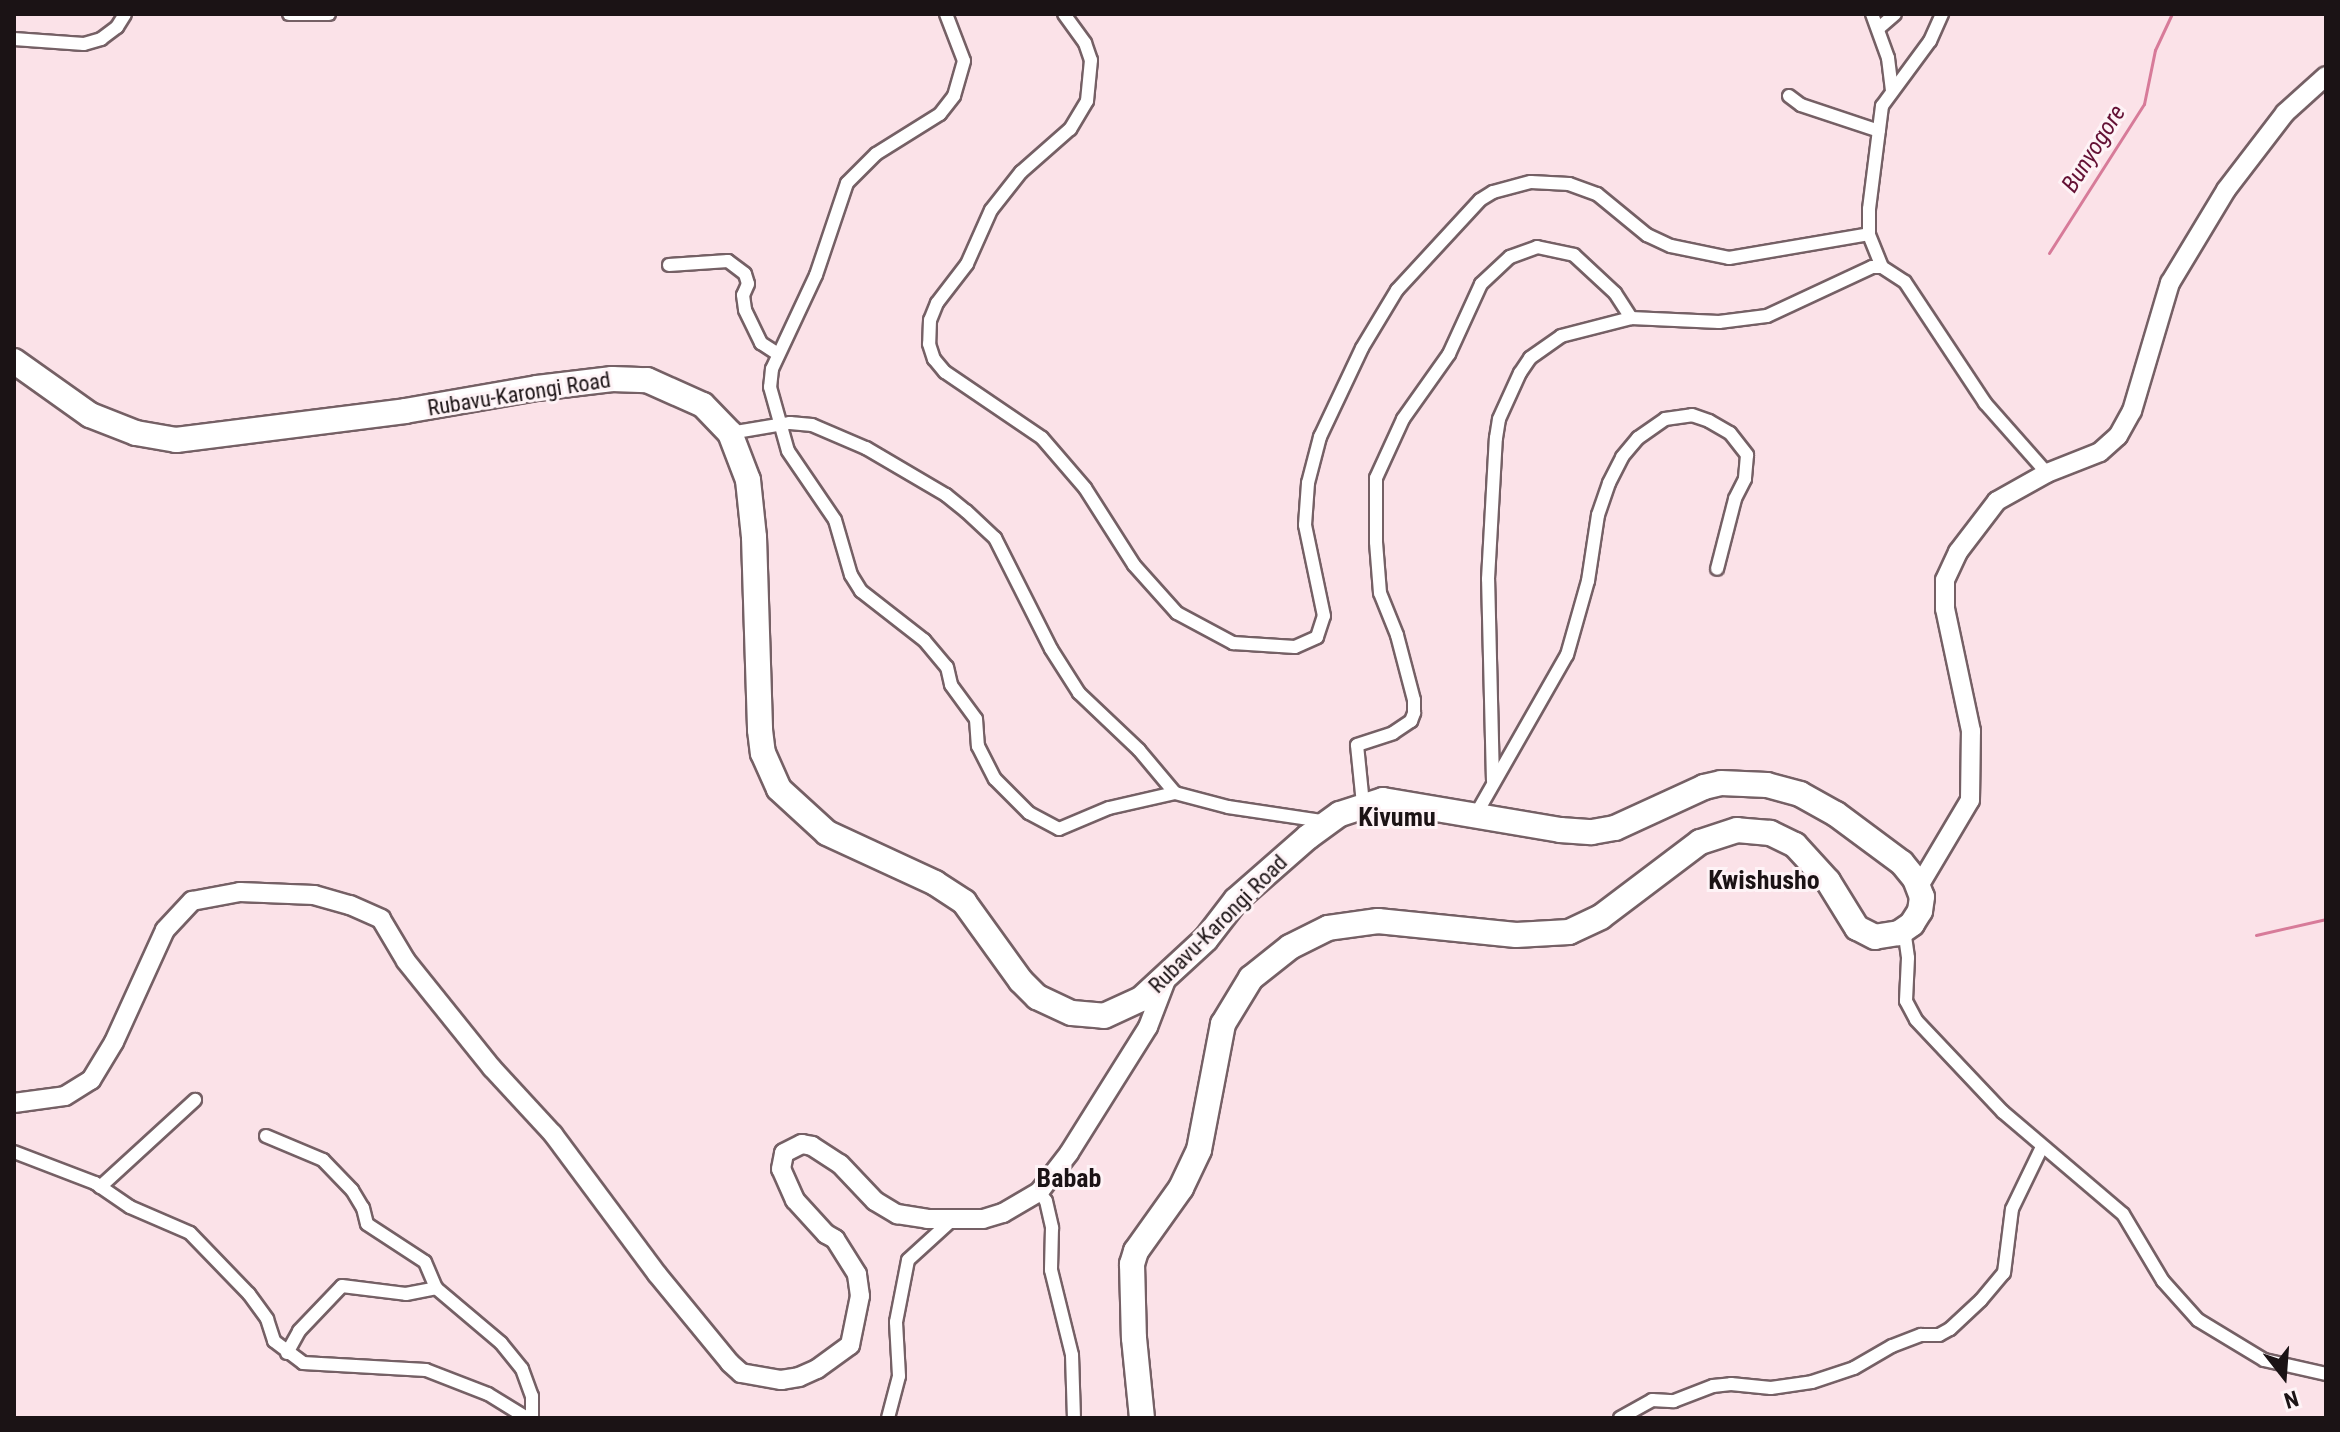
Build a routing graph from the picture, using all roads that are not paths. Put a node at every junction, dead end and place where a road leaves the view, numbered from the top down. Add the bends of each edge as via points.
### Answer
1 (125, 14) edge
2 (289, 14) edge
3 (329, 14) edge
4 (946, 14) edge
5 (1064, 14) edge
6 (1872, 14) edge
7 (1895, 14) edge
8 (1942, 14) edge
9 (1879, 28) junction
10 (14, 39) edge
11 (2326, 76) edge
12 (1892, 90) junction
13 (1789, 96) dead end
14 (1879, 131) junction
15 (1869, 234) junction
16 (669, 265) dead end
17 (1882, 267) junction
18 (1631, 318) junction
19 (778, 354) junction
20 (14, 361) edge
21 (781, 425) junction
22 (730, 433) junction
23 (2047, 473) junction
24 (1717, 569) dead end
25 (1493, 781) junction
26 (1175, 793) junction
27 (1363, 804) junction
28 (1475, 816) junction
29 (1328, 822) junction
30 (1919, 886) junction
31 (1904, 929) junction
32 (1166, 980) junction
33 (195, 1100) dead end
34 (14, 1103) edge
35 (266, 1136) dead end
36 (2042, 1147) junction
37 (14, 1152) edge
38 (100, 1187) junction
39 (1039, 1192) junction
40 (953, 1219) junction
41 (436, 1288) junction
42 (287, 1353) junction
43 (2326, 1374) edge
44 (530, 1418) edge
45 (888, 1418) edge
46 (1074, 1418) edge
47 (1142, 1418) edge
48 (1620, 1418) edge

1 - 10 street via 101,39 84,44
2 - 3 street
4 - 19 street via 964,61 954,96 940,114 876,154 847,183 816,275
5 - 15 street via 1091,60 1087,101 1070,129 998,200 967,264 937,303 929,344 945,372 1042,438 1085,488 1134,565 1177,613 1233,643 1295,647 1317,637 1324,616 1305,525 1308,483 1320,437 1362,348 1397,290 1480,200 1531,182 1569,184 1597,194 1647,235 1671,246 1729,258
6 - 9 street
7 - 9 street
8 - 12 street via 1930,41
9 - 12 street
11 - 23 main road via 2285,113 2234,179 2170,283 2132,411 2118,436 2100,452
12 - 14 street via 1882,106
13 - 14 street via 1801,105
14 - 15 street
15 - 17 street
16 - 19 street via 728,261 745,274 745,310 761,343
17 - 18 street via 1767,316 1703,322
17 - 23 street via 1905,282 1985,403
18 - 25 street via 1587,326 1543,347 1520,373 1499,419 1488,579
18 - 27 street via 1615,293 1574,255 1537,247 1510,257 1481,284 1449,354 1403,419 1376,478 1376,542 1380,593 1397,635 1414,713 1393,733 1357,745
19 - 21 street via 770,387
20 - 22 highway, Rubavu-Karongi Road via 90,415 136,433 176,440 629,378 685,394
21 - 22 street
21 - 26 street via 812,425 866,448 946,495 982,525 1079,693
21 - 26 street via 788,451 835,520 861,591 939,655 951,685 976,719 978,746 995,779 1024,808 1059,829 1109,808
22 - 32 highway, Rubavu-Karongi Road via 748,480 760,730 763,753 779,789 827,833 964,902 1021,981 1052,1006 1104,1016
23 - 30 main road via 1997,501 1958,552 1945,580 1945,609 1971,731 1970,800
24 - 25 street via 1745,479 1747,455 1730,433 1709,421 1692,415 1665,419 1638,438 1609,483 1567,655
25 - 28 street
26 - 29 street
27 - 28 highway, Rubavu-Karongi Road via 1383,800
27 - 29 highway, Rubavu-Karongi Road
28 - 30 highway, Rubavu-Karongi Road via 1560,830 1604,831 1704,787 1767,785 1800,794 1836,814 1902,863
29 - 32 highway, Rubavu-Karongi Road via 1236,900
30 - 31 highway via 1920,911
31 - 36 street via 1910,1012
31 - 47 highway via 1886,937 1865,934 1807,855 1785,839 1754,829 1700,842 1601,917 1569,932 1516,935 1378,921 1328,928 1290,947 1251,978 1223,1024 1199,1150 1181,1188 1136,1251 1134,1338
32 - 39 main road via 1148,1027
33 - 38 street
34 - 40 main road via 65,1096 91,1080 165,930 192,901 240,892 314,895 381,919 406,961 553,1134 657,1274 741,1373 781,1380 799,1377 850,1345 854,1333 860,1296 857,1274 835,1239 795,1200 780,1160 790,1148 812,1146 897,1214
35 - 41 street via 323,1160 352,1190 367,1224 425,1262
36 - 43 street via 2123,1214 2163,1281 2198,1320 2264,1360
36 - 48 street via 2012,1209 2004,1273 1950,1329 1892,1346 1854,1368 1812,1382 1771,1388 1713,1386 1674,1401 1652,1400
37 - 38 street
38 - 42 street via 130,1207 190,1233 249,1294 267,1319 274,1341
39 - 40 main road via 1003,1213
39 - 46 street via 1052,1228 1051,1270 1072,1355
40 - 45 street via 908,1260 896,1322 899,1376
41 - 42 street via 406,1294 342,1286 299,1331
41 - 44 street via 501,1343 522,1369 532,1396
42 - 44 street via 303,1363 426,1370 488,1394

